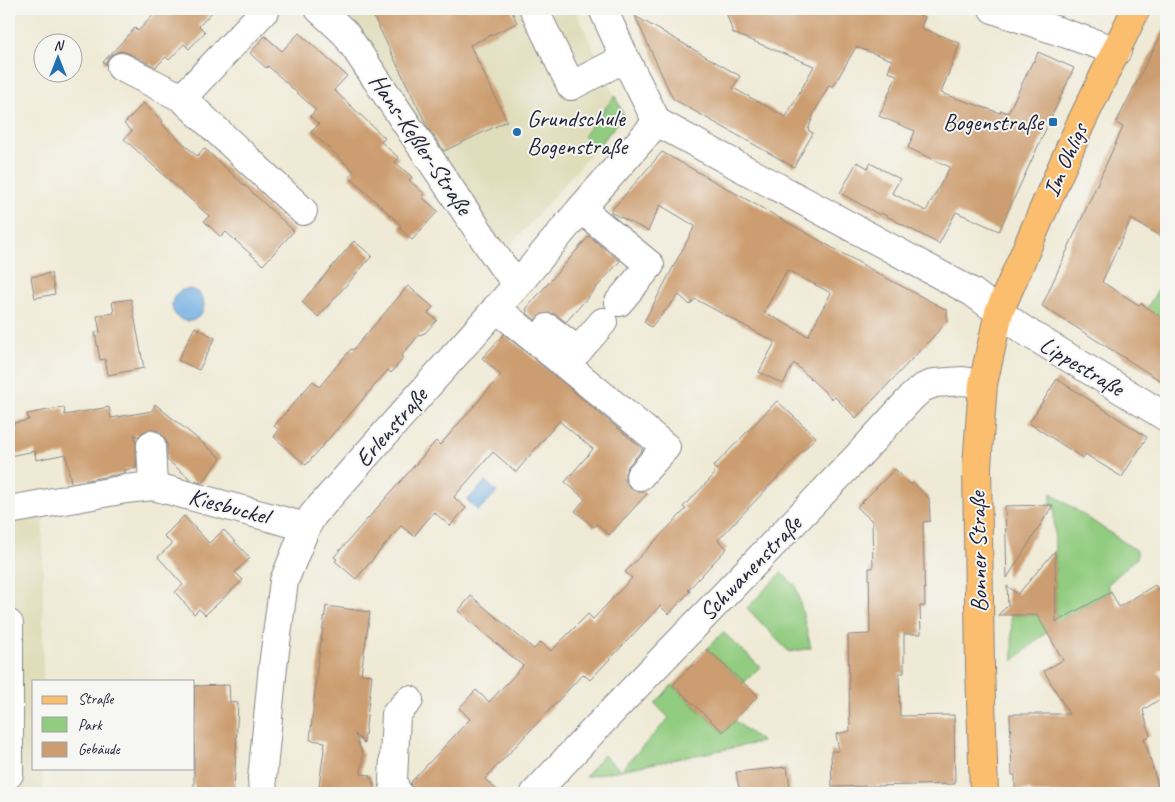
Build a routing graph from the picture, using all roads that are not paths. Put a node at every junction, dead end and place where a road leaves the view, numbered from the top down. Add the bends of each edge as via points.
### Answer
1 (266, 9) edge
2 (319, 9) edge
3 (534, 9) edge
4 (603, 9) edge
5 (993, 9) edge
6 (1136, 9) edge
7 (1116, 51) junction
8 (625, 58) junction
9 (121, 67) dead end
10 (182, 98) junction
11 (656, 122) junction
12 (581, 209) junction
13 (303, 211) dead end
14 (507, 296) junction
15 (999, 312) junction
16 (983, 384) junction
17 (1166, 417) edge
18 (151, 446) dead end
19 (640, 476) dead end
20 (153, 486) junction
21 (9, 510) edge
22 (306, 527) junction
23 (9, 624) edge
24 (408, 700) dead end
25 (10, 774) edge
26 (263, 793) edge
27 (398, 793) edge
28 (535, 793) edge
29 (984, 793) edge

1 - 10 street
2 - 14 street, Hans-Keßler-Straße via 345,33 501,264
3 - 8 street via 571,86
4 - 8 street
5 - 7 street
6 - 7 main road, Im Ohligs
7 - 15 main road, Im Ohligs via 1080,125
8 - 11 street
9 - 10 street
10 - 13 street
11 - 12 street, Erlenstraße
11 - 15 street via 972,292
12 - 14 street, Erlenstraße
12 - 14 street via 650,265 578,351
14 - 19 street via 666,447
14 - 22 street, Erlenstraße
15 - 16 main road, Bonner Straße
15 - 17 street, Lippestraße
16 - 28 street, Schwanenstraße via 963,381 935,383 912,397
16 - 29 main road, Bonner Straße via 977,466
18 - 20 street
20 - 21 street, Kiesbuckel
20 - 22 street, Kiesbuckel
22 - 26 street, Erlenstraße via 284,581 273,666
23 - 25 street
24 - 27 street via 396,714 393,780

